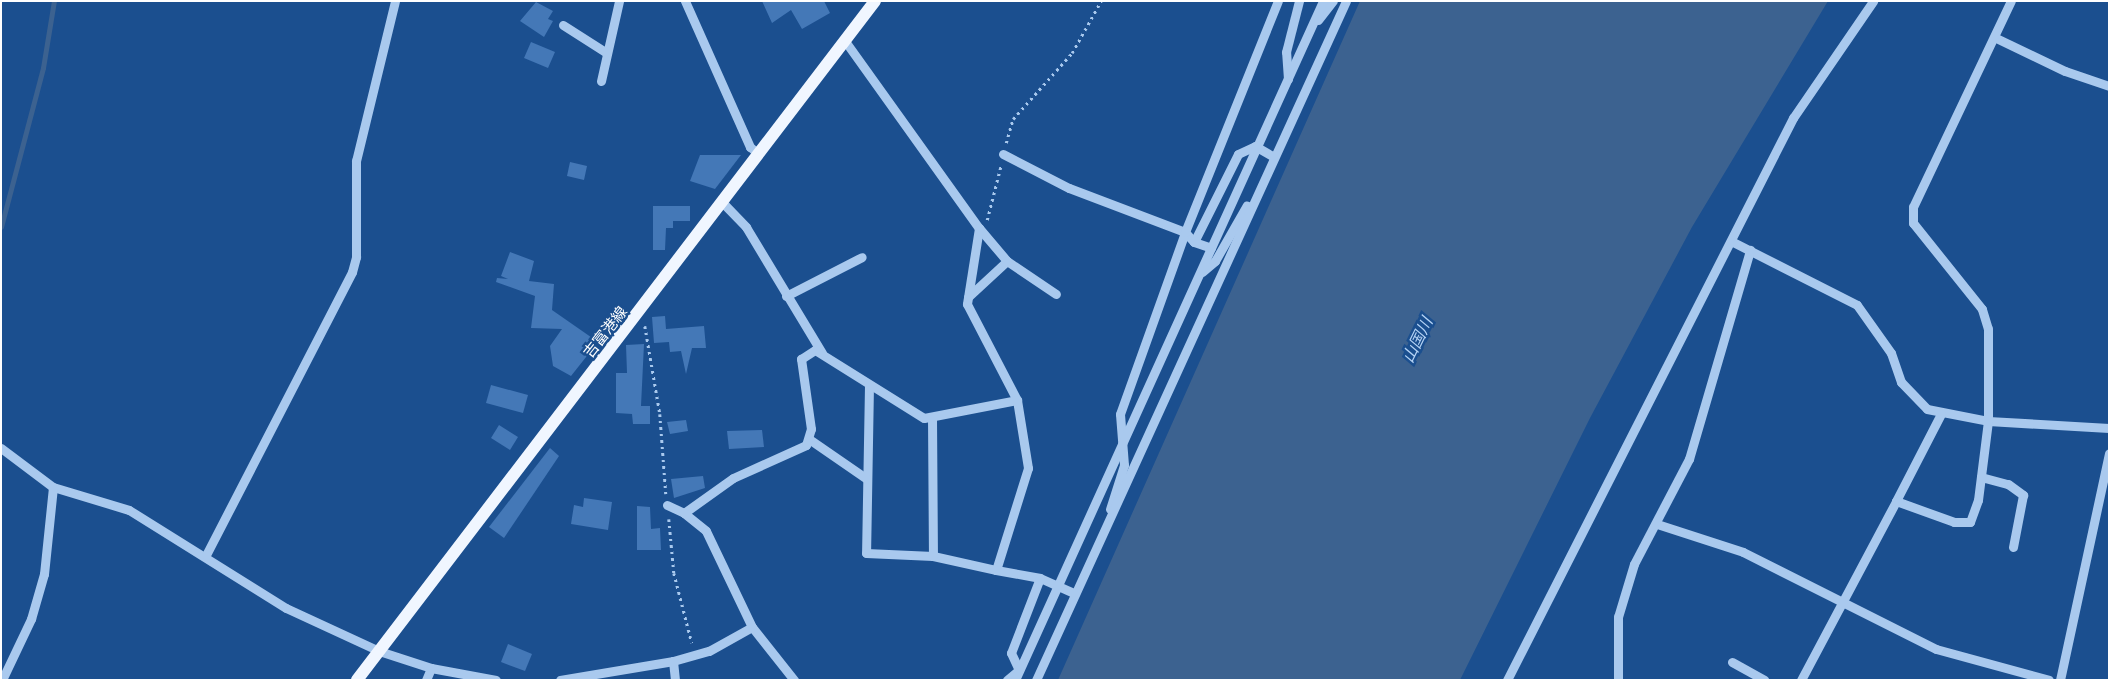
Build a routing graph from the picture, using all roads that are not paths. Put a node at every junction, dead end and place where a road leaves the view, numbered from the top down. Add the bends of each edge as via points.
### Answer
1 (395, 1) edge
2 (619, 1) edge
3 (684, 1) edge
4 (874, 1) edge
5 (1278, 1) edge
6 (1299, 1) edge
7 (1324, 1) edge
8 (1333, 1) edge
9 (1346, 1) edge
10 (1874, 1) edge
11 (2012, 1) edge
12 (1318, 20) junction
13 (563, 25) dead end
14 (1334, 27) junction
15 (1312, 28) junction
16 (1996, 38) junction
17 (845, 41) junction
18 (607, 53) junction
19 (601, 81) dead end
20 (1288, 82) junction
21 (2109, 86) edge
22 (1255, 146) junction
23 (758, 153) junction
24 (1003, 154) road end
25 (1274, 157) junction
26 (1269, 168) junction
27 (722, 202) junction
28 (979, 228) junction
29 (1185, 232) junction
30 (1731, 241) junction
31 (1194, 242) junction
32 (1211, 248) junction
33 (1750, 250) junction
34 (862, 257) dead end
35 (1215, 260) junction
36 (1007, 261) junction
37 (1227, 262) junction
38 (1200, 274) junction
39 (1056, 294) dead end
40 (786, 296) junction
41 (968, 297) junction
42 (822, 353) junction
43 (869, 385) junction
44 (1017, 400) junction
45 (1941, 414) junction
46 (932, 417) junction
47 (1988, 421) junction
48 (2109, 428) edge
49 (809, 439) junction
50 (1123, 441) junction
51 (1, 448) edge
52 (2109, 453) edge
53 (1981, 477) junction
54 (867, 479) junction
55 (53, 486) junction
56 (1896, 501) junction
57 (667, 505) road end
58 (684, 513) junction
59 (1657, 524) junction
60 (1098, 545) junction
61 (2013, 547) dead end
62 (206, 555) junction
63 (933, 556) junction
64 (996, 570) junction
65 (1040, 578) junction
66 (1058, 586) junction
67 (1073, 593) junction
68 (1846, 603) junction
69 (752, 627) junction
70 (380, 651) junction
71 (673, 661) junction
72 (1732, 662) dead end
73 (431, 668) junction
74 (1020, 670) junction
75 (1036, 679) edge
76 (2, 680) edge
77 (357, 680) edge
78 (426, 680) edge
79 (496, 680) edge
80 (560, 680) edge
81 (675, 680) edge
82 (794, 680) edge
83 (1007, 680) edge
84 (1015, 680) edge
85 (1507, 680) edge
86 (1618, 680) edge
87 (1764, 680) edge
88 (1801, 680) edge
89 (2049, 680) edge
90 (2060, 680) edge

1 - 62 street via 356,161 352,272
2 - 18 street
3 - 23 street via 750,147
4 - 17 main road, 吉富港線
5 - 29 street
6 - 20 street via 1286,52
7 - 15 street
8 - 12 street
9 - 14 street
10 - 30 street via 1804,98
11 - 16 street
12 - 14 street
12 - 15 street
13 - 18 street
14 - 25 street
15 - 20 street
16 - 21 street via 2065,72
16 - 47 street via 1913,207 1913,223 1982,309 1991,347
17 - 23 main road, 吉富港線
17 - 28 street
18 - 19 street
20 - 22 street
22 - 25 street
22 - 31 street via 1238,154
22 - 32 street
23 - 27 main road, 吉富港線
24 - 29 street via 1069,188
25 - 26 street
26 - 35 street
26 - 37 street
27 - 40 street via 746,227
27 - 70 main road, 吉富港線
28 - 36 street
28 - 41 street
29 - 31 street
29 - 50 street via 1120,414
30 - 33 street
30 - 85 street
31 - 32 street
32 - 38 street
33 - 45 street via 1857,305 1879,332 1900,382 1919,404
33 - 59 street via 1689,459
34 - 40 street
35 - 37 street
35 - 38 street
36 - 39 street
36 - 41 street
37 - 60 street
38 - 50 street
40 - 42 street
41 - 44 street via 967,304
42 - 43 street
42 - 49 street via 815,350 801,359
43 - 46 street via 916,415
43 - 54 street
44 - 46 street
44 - 64 street via 1028,468
45 - 47 street
45 - 56 street
46 - 63 street
47 - 48 street
47 - 53 street
49 - 54 street
49 - 58 street via 806,445 733,478
50 - 60 street via 1124,465
50 - 66 street
51 - 55 street
52 - 90 street
53 - 56 street via 1970,522 1954,522
53 - 61 street via 2008,484 2023,495
54 - 63 street via 866,553
55 - 62 street via 129,510
55 - 76 street via 44,574 31,619
56 - 68 street
57 - 58 street
58 - 69 street via 706,531
59 - 68 street via 1743,552
59 - 86 street via 1634,564 1618,617
60 - 67 street
62 - 70 street via 286,608
63 - 64 street
64 - 65 street
65 - 66 street
65 - 74 street via 1012,653
66 - 67 street
66 - 74 street
67 - 75 street
68 - 88 street
68 - 89 street via 1936,649
69 - 71 street
69 - 82 street
70 - 73 street
70 - 77 main road, 吉富港線
71 - 80 street
71 - 81 street
72 - 87 street
73 - 78 street
73 - 79 street
74 - 75 street
74 - 83 street
74 - 84 street

